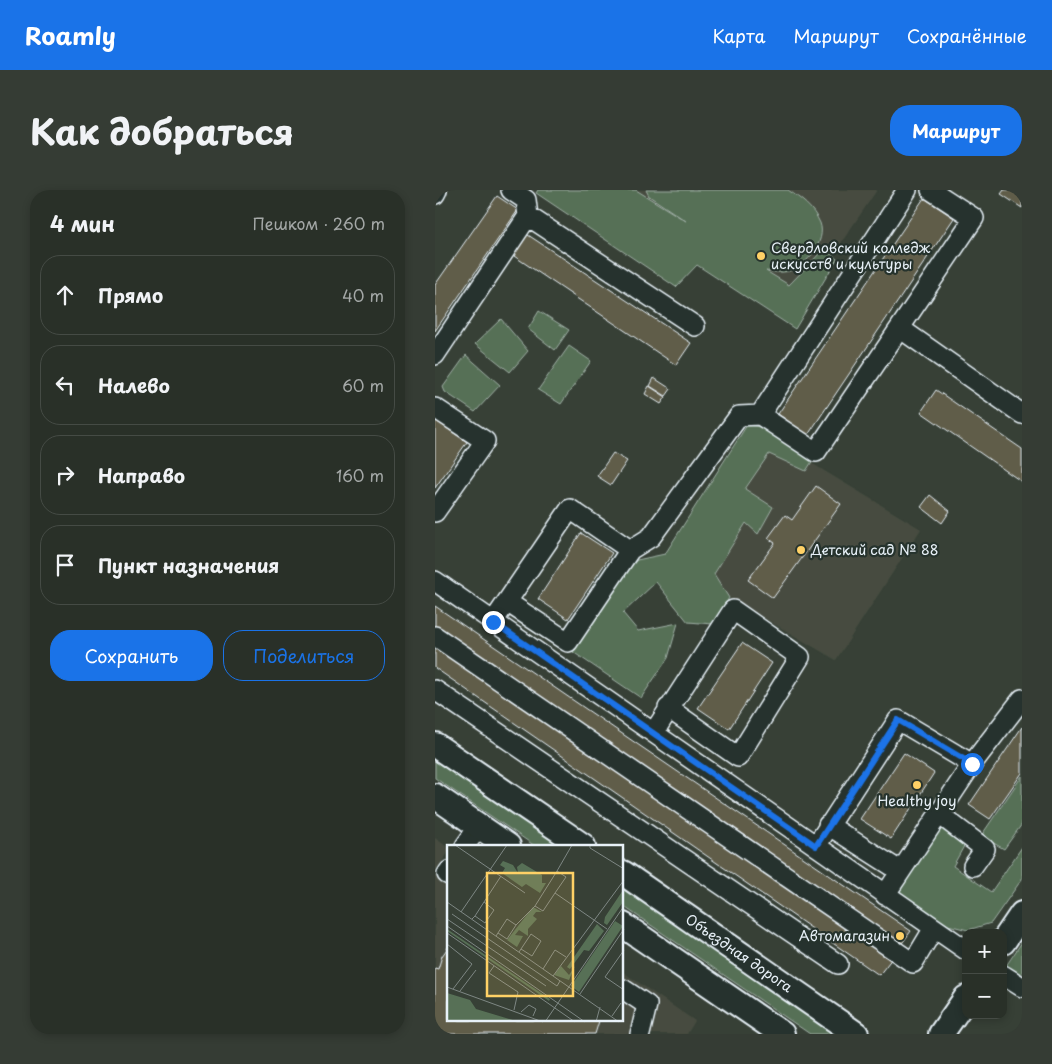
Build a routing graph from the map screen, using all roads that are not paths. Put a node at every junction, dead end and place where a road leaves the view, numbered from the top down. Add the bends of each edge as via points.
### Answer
1 (437, 190) edge
2 (511, 190) edge
3 (907, 190) edge
4 (931, 190) edge
5 (435, 194) edge
6 (528, 216) junction
7 (695, 326) dead end
8 (901, 329) junction
9 (435, 355) edge
10 (435, 408) edge
11 (760, 414) junction
12 (1022, 414) edge
13 (435, 512) edge
14 (630, 550) junction
15 (435, 581) edge
16 (507, 602) junction
17 (493, 622) junction
18 (435, 636) edge
19 (435, 690) edge
20 (1022, 699) edge
21 (669, 708) junction
22 (654, 732) junction
23 (435, 744) edge
24 (972, 764) junction
25 (435, 796) edge
26 (939, 814) junction
27 (828, 825) junction
28 (479, 826) junction
29 (466, 845) edge
30 (508, 845) edge
31 (582, 845) edge
32 (816, 846) junction
33 (973, 866) dead end
34 (900, 871) junction
35 (624, 874) edge
36 (885, 895) junction
37 (1022, 914) edge
38 (624, 926) edge
39 (934, 928) junction
40 (1007, 936) edge
41 (962, 947) edge
42 (838, 964) dead end
43 (1007, 978) edge
44 (1022, 987) edge
45 (624, 990) edge
46 (962, 1004) edge
47 (640, 1034) edge
48 (782, 1034) edge
49 (857, 1034) edge
50 (941, 1034) edge

1 - 5 street
2 - 6 street via 526,200
3 - 11 street
4 - 8 street via 974,218
6 - 7 street
6 - 9 street
8 - 11 street via 816,452
8 - 12 street
10 - 13 street via 485,441
11 - 14 street via 739,416 651,537
14 - 16 street via 568,642
14 - 16 street via 570,509
15 - 17 street
16 - 17 street
17 - 22 street
18 - 39 street via 913,963
19 - 42 street
20 - 24 street
21 - 21 street via 733,610 800,657 738,757
21 - 22 street
22 - 32 street
23 - 31 main road
24 - 26 street
24 - 27 street via 898,720
25 - 28 main road
26 - 33 street via 985,849
26 - 34 street
27 - 32 street
27 - 34 street
28 - 29 street
28 - 30 main road
32 - 36 street
34 - 36 street
35 - 49 main road, Объездная дорога
36 - 39 street
37 - 40 main road
38 - 48 main road
39 - 41 street
43 - 44 street
45 - 47 street via 647,1005
46 - 50 main road

